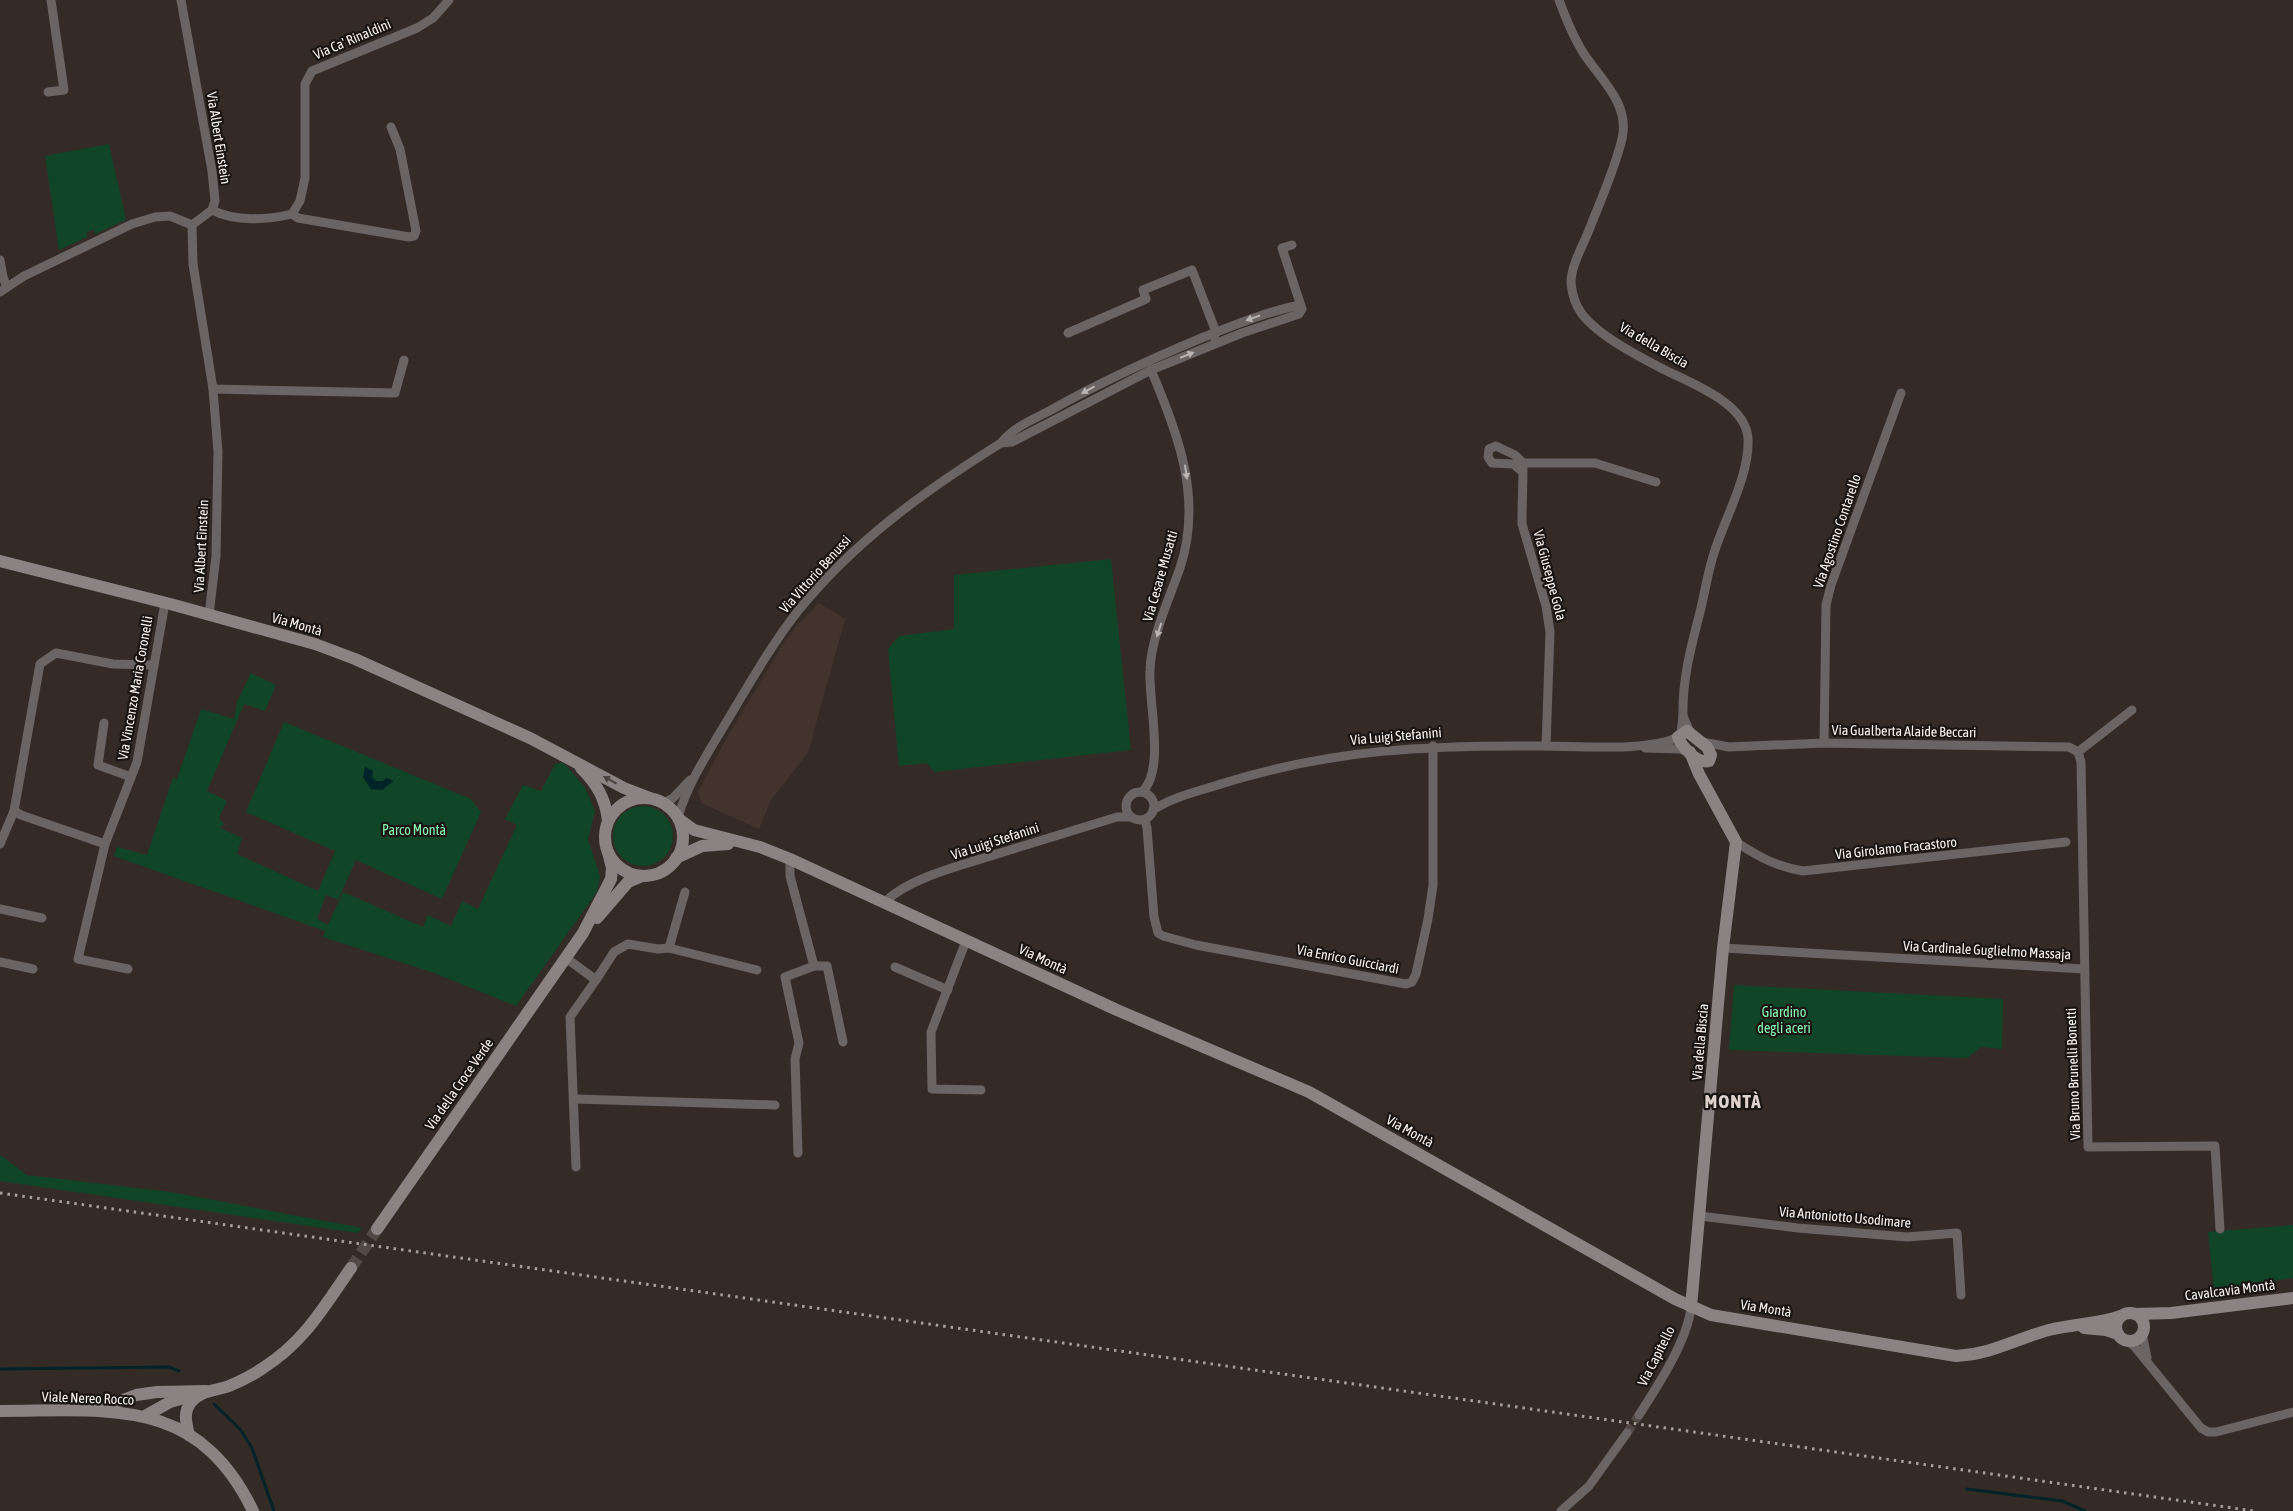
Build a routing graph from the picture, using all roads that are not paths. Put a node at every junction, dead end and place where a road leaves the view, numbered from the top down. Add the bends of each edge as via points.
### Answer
1 (51, 0) edge
2 (181, 0) edge
3 (449, 0) edge
4 (1559, 0) edge
5 (48, 92) dead end
6 (390, 127) dead end
7 (212, 210) junction
8 (292, 214) junction
9 (192, 225) junction
10 (1292, 245) dead end
11 (0, 260) edge
12 (4, 290) edge
13 (1301, 307) junction
14 (1068, 332) dead end
15 (1216, 332) junction
16 (1242, 333) junction
17 (1206, 347) junction
18 (1169, 351) junction
19 (404, 360) dead end
20 (1150, 370) junction
21 (1110, 378) junction
22 (213, 389) junction
23 (1902, 393) dead end
24 (1001, 443) junction
25 (1656, 482) dead end
26 (0, 561) edge
27 (165, 603) junction
28 (209, 615) junction
29 (153, 665) junction
30 (2132, 710) dead end
31 (104, 723) dead end
32 (1683, 734) junction
33 (1702, 742) junction
34 (1824, 743) junction
35 (1433, 746) junction
36 (1546, 746) junction
37 (1625, 746) junction
38 (1729, 747) junction
39 (1690, 752) junction
40 (2078, 752) junction
41 (571, 758) junction
42 (1710, 759) junction
43 (699, 770) junction
44 (131, 777) junction
45 (1707, 787) junction
46 (1146, 794) junction
47 (650, 798) junction
48 (1174, 798) junction
49 (664, 803) junction
50 (1125, 808) junction
51 (1153, 810) junction
52 (14, 811) junction
53 (1117, 816) junction
54 (678, 818) junction
55 (1132, 818) junction
56 (608, 820) junction
57 (1145, 820) junction
58 (1736, 842) junction
59 (2066, 842) dead end
60 (1, 844) edge
61 (105, 844) junction
62 (754, 845) junction
63 (608, 852) junction
64 (676, 858) junction
65 (790, 859) junction
66 (642, 876) junction
67 (685, 892) dead end
68 (885, 902) junction
69 (0, 909) edge
70 (42, 918) dead end
71 (583, 933) junction
72 (966, 941) junction
73 (669, 948) junction
74 (1723, 948) junction
75 (566, 958) junction
76 (0, 962) edge
77 (814, 966) junction
78 (895, 967) dead end
79 (32, 968) dead end
80 (128, 969) dead end
81 (2084, 969) junction
82 (757, 970) dead end
83 (596, 980) junction
84 (948, 990) junction
85 (843, 1042) dead end
86 (981, 1090) dead end
87 (575, 1099) junction
88 (775, 1105) dead end
89 (798, 1153) dead end
90 (576, 1168) dead end
91 (1700, 1216) junction
92 (377, 1228) tunnel mouth
93 (2220, 1229) dead end
94 (351, 1268) tunnel mouth
95 (1961, 1295) dead end
96 (2293, 1298) edge
97 (1691, 1307) junction
98 (2171, 1313) junction
99 (2134, 1314) junction
100 (2121, 1316) junction
101 (2066, 1327) junction
102 (2143, 1331) junction
103 (2123, 1337) junction
104 (2148, 1364) junction
105 (157, 1392) junction
106 (203, 1393) junction
107 (0, 1411) edge
108 (94, 1411) junction
109 (2293, 1412) edge
110 (1639, 1415) tunnel mouth
111 (145, 1416) junction
112 (1627, 1433) tunnel mouth
113 (189, 1434) junction
114 (253, 1511) edge
115 (1561, 1511) edge

1 - 5 street via 64,90
2 - 7 street, Via Albert Einstein via 212,171 215,201
3 - 8 street, Via Ca' Rinaldini via 434,18 417,28 312,71 305,84 305,178 300,201
4 - 32 street, Via della Biscia via 1576,39 1617,100 1624,125 1622,140 1576,262 1571,281 1574,298 1582,314 1598,330 1723,401 1741,419 1748,434 1744,470 1714,552 1690,651 1684,679
6 - 8 street via 400,149 416,231 414,236 298,218
7 - 8 street via 255,219
7 - 9 street
9 - 12 street via 170,216 132,224 24,276
9 - 22 street, Via Albert Einstein via 193,264
10 - 13 street via 1282,248
11 - 12 street
13 -> 15 street, Via Vittorio Benussi via 1264,314
13 - 16 street, Via Vittorio Benussi via 1295,316
14 - 15 street via 1146,299 1143,290 1192,270
15 - 16 street, Via Vittorio Benussi via 1224,335 1232,331
15 - 17 street
15 - 18 street, Via Vittorio Benussi
16 - 17 street, Via Vittorio Benussi
20 -> 17 street, Via Vittorio Benussi
18 - 20 street, Via Vittorio Benussi
18 - 21 street, Via Vittorio Benussi
19 - 22 street via 395,393
20 - 21 street, Via Vittorio Benussi via 1139,370 1123,378
20 - 24 street, Via Vittorio Benussi via 1012,442
20 -> 46 street, Via Cesare Musatti via 1174,425 1184,463 1188,528 1183,557 1150,663 1154,716 1152,773
21 -> 24 street, Via Vittorio Benussi via 1008,434
22 - 28 street, Via Albert Einstein via 218,495 216,556
23 - 34 street, Via Agostino Contarello via 1826,604
24 - 43 street, Via Vittorio Benussi via 939,483 877,530 832,573 778,638
25 - 36 street, Via Giuseppe Gola via 1596,463 1523,468 1522,524 1546,606 1550,632
26 - 27 main road, Via Montà
27 - 28 main road, Via Montà
27 - 29 street, Via Vincenzo Maria Coronelli
28 - 41 main road, Via Montà via 315,644 355,659
29 - 44 street, Via Vincenzo Maria Coronelli via 137,762
29 - 52 street via 113,664 56,653 40,664
30 - 40 street
31 - 44 street, Via Vincenzo Maria Coronelli via 98,764
32 - 33 main road, Via della Biscia
32 - 37 street, Via Luigi Stefanini via 1660,742
32 - 39 main road, Via della Biscia via 1681,744
33 - 38 street, Via Gualberta Alaide Beccari
33 - 42 main road, Via della Biscia via 1709,749
34 - 38 street, Via Gualberta Alaide Beccari
34 - 40 street, Via Gualberta Alaide Beccari via 2069,747
35 - 36 street, Via Luigi Stefanini
35 - 48 street, Via Luigi Stefanini via 1304,761
35 - 57 street, Via Enrico Guicciardi via 1433,885 1416,974 1412,982 1406,984 1196,945 1158,933
36 - 37 street, Via Luigi Stefanini
37 - 39 street, Via Luigi Stefanini
38 - 42 street, Via Gualberta Alaide Beccari
39 - 42 main road, Via della Biscia via 1702,762
39 - 45 main road, Via della Biscia
40 - 81 street, Via Cardinale Guglielmo Massaja via 2081,762
47 -> 41 main road, Via Montà
41 - 56 main road, Via Montà via 600,790
42 - 45 main road, Via della Biscia via 1706,772
43 - 49 street, Via Vittorio Benussi via 673,798
43 - 54 street, Via Vittorio Benussi
44 - 61 street, Via Vincenzo Maria Coronelli
45 - 58 main road, Via della Biscia
46 - 48 street, Via Luigi Stefanini
46 - 50 street, Via Luigi Stefanini via 1129,797
46 - 51 street via 1154,803
47 - 49 main road, Via Montà
47 - 56 main road via 630,800
48 - 51 street, Via Luigi Stefanini
49 - 54 main road, Via Montà
50 - 53 street, Via Luigi Stefanini
50 - 55 street
51 - 57 street, Via Luigi Stefanini
52 - 60 street
52 - 61 street
53 - 55 street, Via Luigi Stefanini
53 - 68 street, Via Luigi Stefanini via 936,875 903,889
54 - 62 main road, Via Montà via 694,830
54 - 64 main road via 683,839
55 - 57 street, Via Luigi Stefanini
56 - 63 main road, Via Montà via 605,836
58 - 59 street, Via Girolamo Fracastoro via 1766,861 1803,871
58 - 74 main road, Via della Biscia
61 - 80 street, Via Vincenzo Maria Coronelli via 78,959
62 - 64 main road, Via Montà via 717,843
62 - 65 main road, Via Montà
63 - 66 main road via 625,871
63 - 71 main road, Via della Croce Verde via 611,879
64 - 66 main road, Via Montà via 667,868
65 - 68 main road, Via Montà
65 - 77 street via 790,876
66 - 71 main road, Via della Croce Verde via 628,882
67 - 73 street
68 - 72 main road, Via Montà
69 - 70 street
71 - 75 main road, Via della Croce Verde
72 - 84 street
72 - 97 main road, Via Montà via 1309,1092
73 - 82 street
73 - 83 street via 628,944 614,952
74 - 81 street, Via Cardinale Guglielmo Massaja
74 - 91 main road, Via della Biscia
75 - 83 street
75 - 92 main road, Via della Croce Verde
76 - 79 street
77 - 85 street via 827,966
77 - 89 street via 785,977 799,1042 794,1059
78 - 84 street
81 - 93 street, Via Bruno Brunelli Bonetti via 2088,1148 2215,1146
83 - 87 street via 570,1017
84 - 86 street via 931,1032 932,1090
87 - 88 street
87 - 90 street
91 - 95 street, Via Antoniotto Usodimare via 1907,1237 1957,1233
91 - 97 main road, Via della Biscia
94 - 106 main road via 304,1336 285,1353 241,1381
96 - 98 main road, Cavalcavia Montà
97 - 101 main road, Via Montà via 1711,1315 1956,1356 1976,1354
97 - 110 street, Via Capitello via 1676,1351
98 - 99 main road, Cavalcavia Montà
98 - 102 main road, Cavalcavia Montà
99 - 100 main road
99 - 102 main road via 2142,1319
100 - 101 main road, Via Montà
100 - 103 main road via 2117,1322
101 - 103 main road, Via Montà via 2106,1330
102 - 103 main road via 2136,1339
102 - 104 street
103 - 104 street
104 - 109 street via 2194,1421 2208,1432
105 - 106 main road
105 - 108 main road via 122,1398
105 - 111 main road via 146,1401
106 - 111 main road via 170,1402
106 - 113 main road via 190,1403 186,1412
107 - 108 main road, Viale Nereo Rocco
108 - 111 main road, Viale Nereo Rocco
111 - 113 main road, Viale Nereo Rocco
112 - 115 street via 1589,1486
113 - 114 main road, Viale Nereo Rocco via 228,1469

